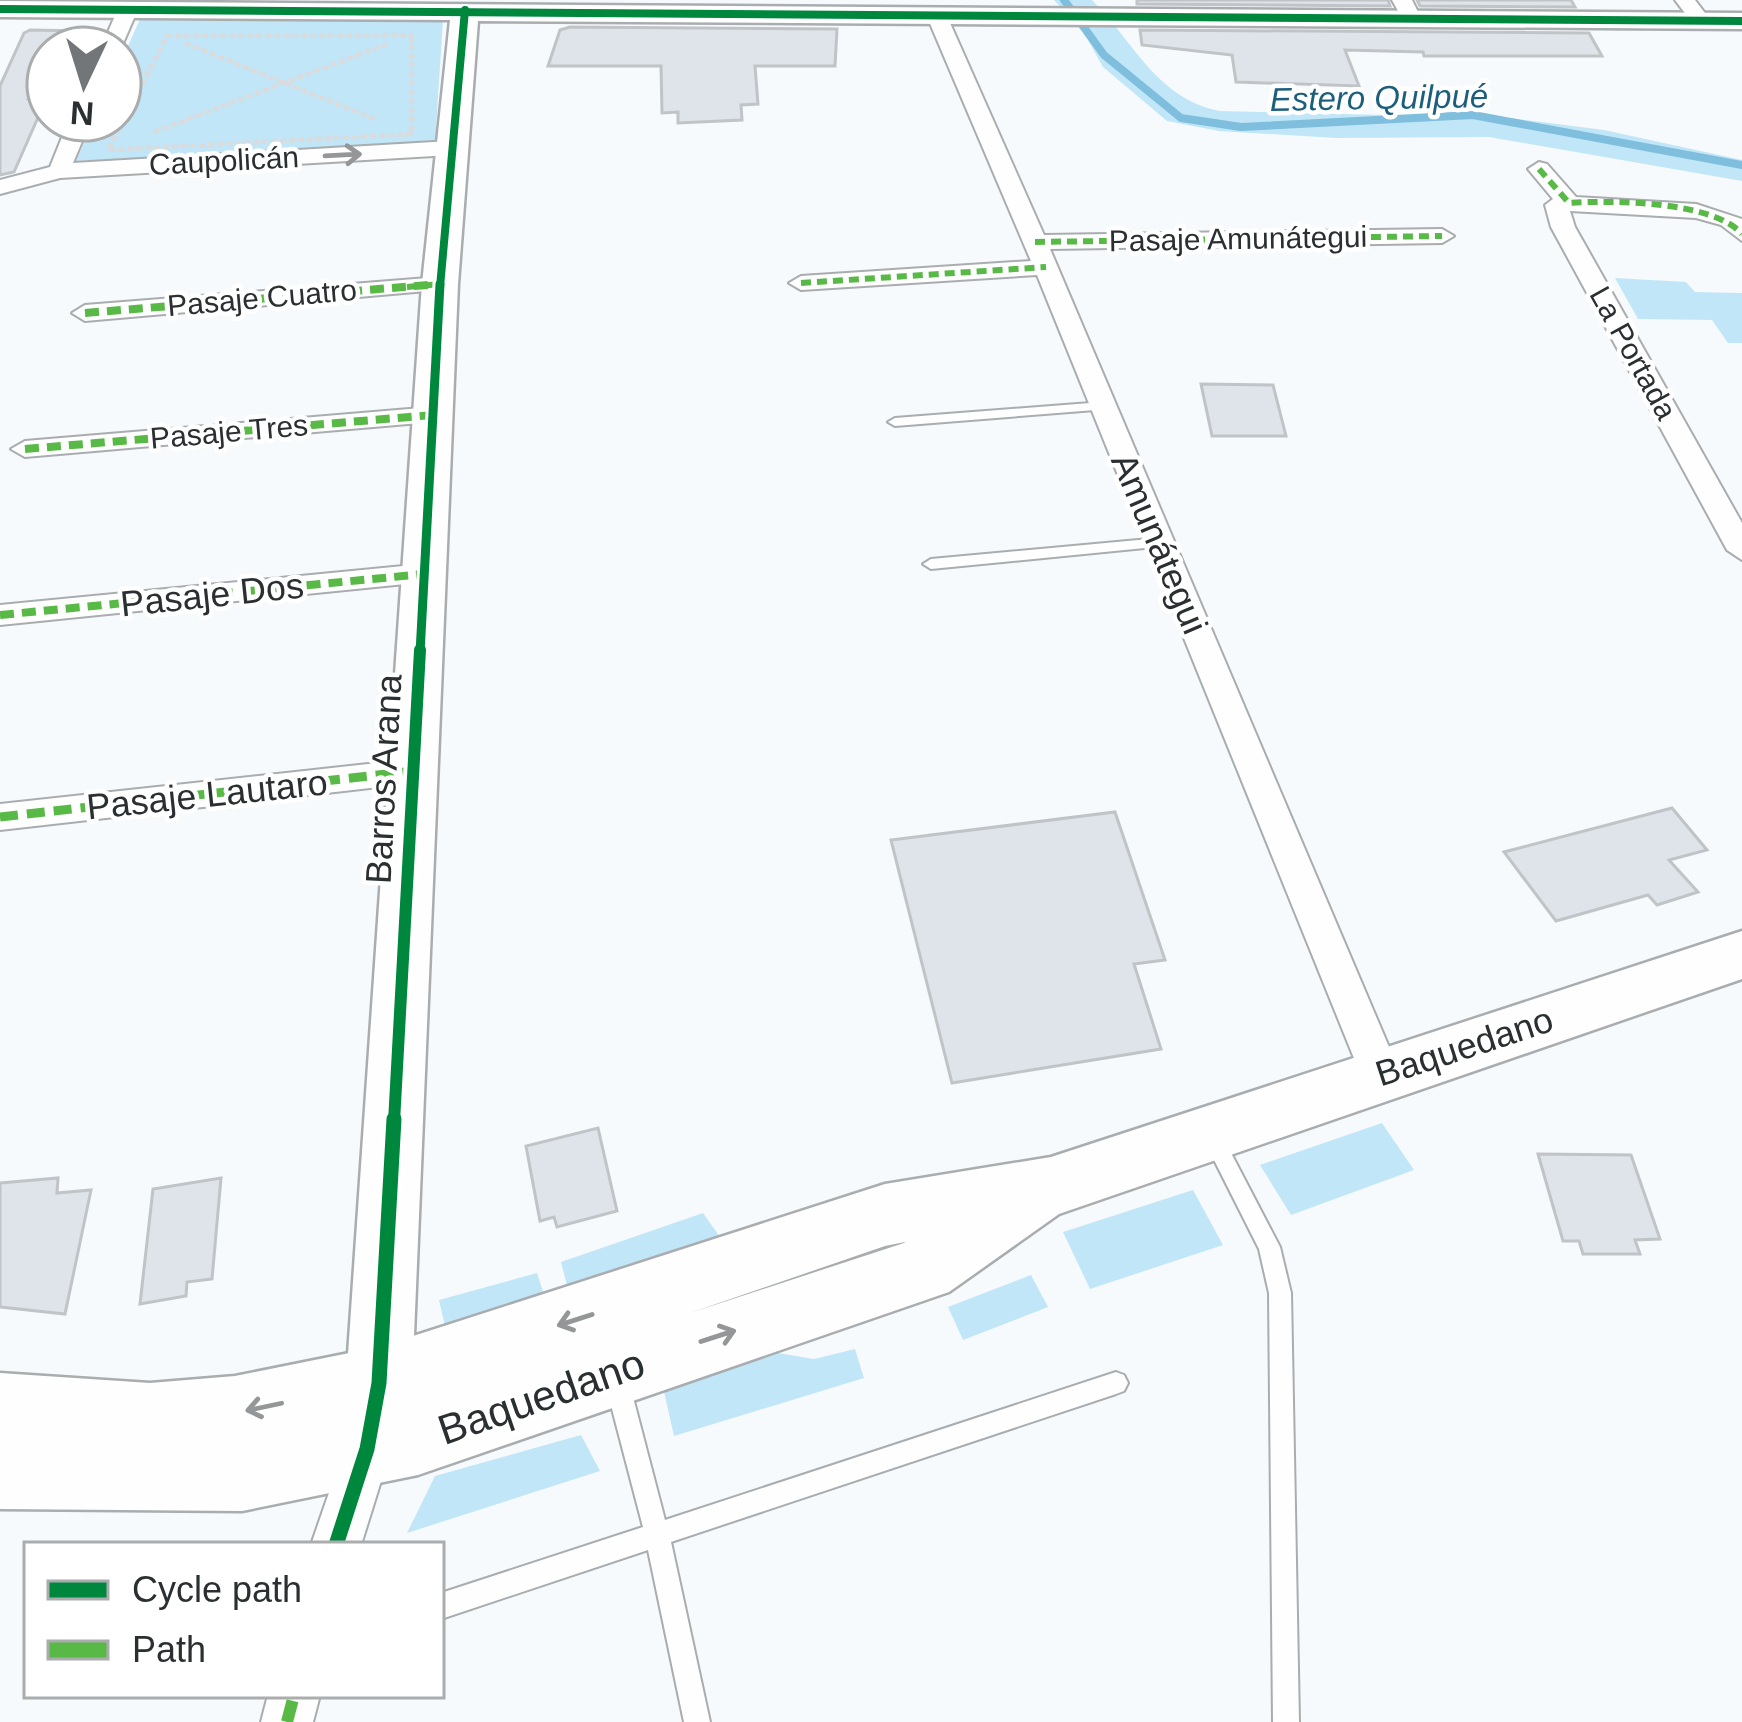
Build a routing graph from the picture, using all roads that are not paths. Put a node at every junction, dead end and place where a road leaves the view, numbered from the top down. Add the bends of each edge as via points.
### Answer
1 (345, 5) edge
2 (770, 7) edge
3 (1256, 8) edge
4 (0, 9) edge
5 (128, 9) junction
6 (1406, 9) edge
7 (465, 10) junction
8 (1693, 11) edge
9 (936, 14) junction
10 (1742, 21) edge
11 (121, 24) edge
12 (70, 144) edge
13 (451, 148) junction
14 (1539, 170) dead end
15 (58, 171) junction
16 (0, 187) edge
17 (1569, 203) junction
18 (1742, 234) edge
19 (1442, 236) dead end
20 (1040, 254) junction
21 (801, 283) dead end
22 (440, 284) junction
23 (85, 313) dead end
24 (1103, 406) junction
25 (433, 415) junction
26 (895, 422) dead end
27 (25, 449) dead end
28 (1160, 543) junction
29 (1742, 550) edge
30 (932, 564) dead end
31 (424, 574) junction
32 (0, 614) edge
33 (414, 771) junction
34 (0, 817) edge
35 (1742, 956) edge
36 (1380, 1073) junction
37 (1210, 1132) junction
38 (1051, 1187) junction
39 (614, 1372) junction
40 (1116, 1383) dead end
41 (0, 1410) edge
42 (373, 1416) junction
43 (0, 1472) edge
44 (242, 1473) junction
45 (0, 1502) edge
46 (657, 1536) junction
47 (337, 1542) edge
48 (444, 1605) edge
49 (697, 1722) edge
50 (1286, 1722) edge

1 - 5 street
1 - 7 street
2 - 7 street
2 - 9 street
3 - 6 street
3 - 9 street
4 - 5 street
5 - 11 street
6 - 8 street
7 - 13 street, Barros Arana
8 - 10 street
9 - 20 street, Amunátegui
12 - 15 street
15 -> 13 street, Caupolicán
13 - 22 street, Barros Arana
14 - 17 street
15 - 16 street, Caupolicán
17 - 18 street via 1710,215
17 - 29 street, La Portada via 1557,205 1563,227
19 - 20 street, Pasaje Amunátegui
20 - 21 street, Pasaje Amunátegui
20 - 24 street, Amunátegui
22 - 23 street, Pasaje Cuatro
22 - 25 street, Barros Arana
24 - 26 lane
24 - 28 street, Amunátegui
25 - 27 street, Pasaje Tres
25 - 31 street, Barros Arana
28 - 30 lane
28 - 36 street, Amunátegui
31 - 32 street, Pasaje Dos
31 - 33 street, Barros Arana
33 - 34 street, Pasaje Lautaro
33 - 42 street, Barros Arana
35 - 36 main road, Baquedano
36 - 37 main road, Baquedano
37 - 38 main road, Baquedano
37 - 50 lane via 1269,1247 1280,1293
39 -> 38 main road, Baquedano via 924,1269
38 -> 42 main road, Baquedano via 885,1215
39 - 42 main road, Baquedano via 418,1438
39 - 46 lane
40 - 46 lane
42 -> 41 main road via 150,1420
42 - 44 main road, Baquedano
42 - 47 street, Barros Arana
43 - 44 main road
44 - 45 street, Baquedano via 160,1495
46 - 48 lane
46 - 49 lane

